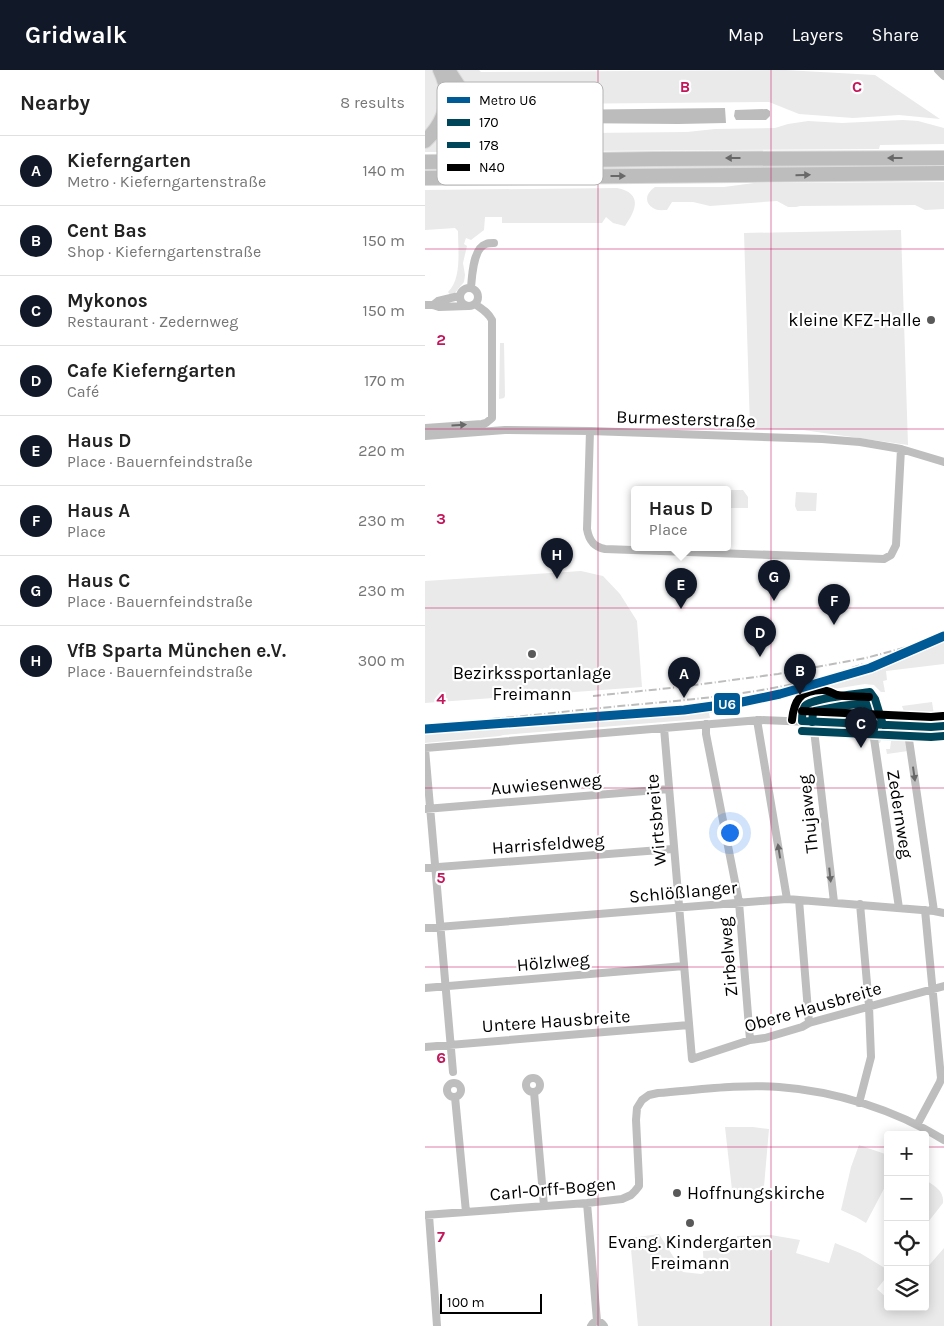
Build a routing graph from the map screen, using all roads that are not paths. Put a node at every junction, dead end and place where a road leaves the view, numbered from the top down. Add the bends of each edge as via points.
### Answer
1 (440, 70) edge
2 (448, 70) edge
3 (938, 70) edge
4 (944, 76) edge
5 (445, 82) edge
6 (456, 82) edge
7 (437, 128) edge
8 (425, 141) edge
9 (944, 158) edge
10 (603, 160) edge
11 (944, 173) edge
12 (603, 177) edge
13 (453, 185) edge
14 (425, 188) edge
15 (494, 243) dead end
16 (471, 288) junction
17 (459, 296) junction
18 (429, 305) edge
19 (472, 305) junction
20 (425, 428) edge
21 (590, 431) junction
22 (425, 436) edge
23 (901, 450) junction
24 (944, 462) edge
25 (631, 550) edge
26 (661, 551) edge
27 (757, 720) junction
28 (815, 722) junction
29 (705, 724) junction
30 (872, 725) junction
31 (907, 726) junction
32 (665, 728) junction
33 (944, 728) edge
34 (425, 748) edge
35 (669, 789) junction
36 (428, 809) edge
37 (673, 849) junction
38 (425, 868) edge
39 (436, 868) junction
40 (787, 899) junction
41 (799, 900) junction
42 (739, 902) junction
43 (833, 902) junction
44 (860, 904) junction
45 (679, 907) junction
46 (899, 908) junction
47 (925, 910) junction
48 (934, 911) junction
49 (944, 914) edge
50 (441, 926) junction
51 (425, 928) edge
52 (683, 966) junction
53 (445, 986) junction
54 (944, 986) edge
55 (425, 988) edge
56 (933, 988) junction
57 (869, 1006) junction
58 (809, 1024) junction
59 (689, 1026) junction
60 (750, 1040) junction
61 (450, 1044) junction
62 (425, 1047) edge
63 (691, 1058) joint
64 (453, 1072) dead end
65 (534, 1092) dead end
66 (455, 1097) dead end
67 (859, 1103) junction
68 (917, 1125) junction
69 (944, 1140) edge
70 (587, 1203) junction
71 (544, 1206) junction
72 (465, 1212) junction
73 (427, 1215) edge
74 (597, 1324) edge
75 (437, 1326) edge

1 - 5 highway
2 - 6 highway
3 - 4 street
7 - 8 highway
9 -> 10 highway
12 -> 11 highway
13 - 14 highway
15 - 16 street via 485,244 477,254
16 - 17 street via 465,288
16 - 19 street via 478,299
17 - 18 street
17 - 19 street via 462,304
18 - 19 street
20 -> 19 street via 482,424 492,418 492,320 486,311
21 - 22 street, Burmesterstraße via 505,430
21 - 23 street, Burmesterstraße via 822,439
21 - 25 street via 587,529 591,542 598,548
23 - 24 street, Burmesterstraße
23 - 26 street via 896,545 891,555 884,559
27 - 28 street
27 - 29 street
40 -> 27 street
28 - 30 street
28 -> 43 street, Thujaweg
29 - 32 street
29 - 42 street, Zirbelweg
30 - 31 street
30 - 46 street, Zedernweg
31 - 33 street
31 -> 48 street
32 - 34 street
32 - 35 street, Wirtsbreite
34 - 36 street
35 - 36 street, Auwiesenweg
35 - 37 street, Wirtsbreite
36 - 39 street
37 - 39 street, Harrisfeldweg
37 - 45 street, Wirtsbreite
38 - 39 street, Harrisfeldweg
39 - 50 street
40 - 41 street, Schlößlanger
40 - 42 street, Schlößlanger
41 - 43 street, Schlößlanger
41 - 58 street
42 - 45 street, Schlößlanger
42 - 60 street, Zirbelweg
43 - 44 street, Schlößlanger
44 - 46 street, Schlößlanger
44 - 57 street
45 - 50 street, Schlößlanger
45 - 52 street, Wirtsbreite
46 - 47 street, Schlößlanger
47 - 48 street, Schlößlanger
47 - 56 street
48 - 49 street, Schlößlanger
50 - 51 street, Schlößlanger
50 - 53 street
52 - 53 street, Hölzlweg
52 - 59 street, Wirtsbreite
53 - 55 street, Hölzlweg
53 - 61 street
54 - 56 street, Obere Hausbreite
56 - 57 street, Obere Hausbreite
56 - 68 street via 941,1078
57 - 58 street, Obere Hausbreite
57 - 67 street via 871,1057
58 - 60 street, Obere Hausbreite
59 - 61 street, Untere Hausbreite
59 - 63 street, Wirtsbreite
60 - 63 street, Obere Hausbreite
61 - 62 street, Untere Hausbreite
61 - 64 street
65 - 71 street
66 - 72 street
67 - 68 street, Carl-Orff-Bogen
67 - 70 street, Carl-Orff-Bogen via 778,1086 649,1095 637,1108 639,1186 623,1199
68 - 69 street, Carl-Orff-Bogen
70 - 71 street, Carl-Orff-Bogen
70 - 74 street
71 - 72 street, Carl-Orff-Bogen
72 - 73 street, Carl-Orff-Bogen
73 - 75 street

